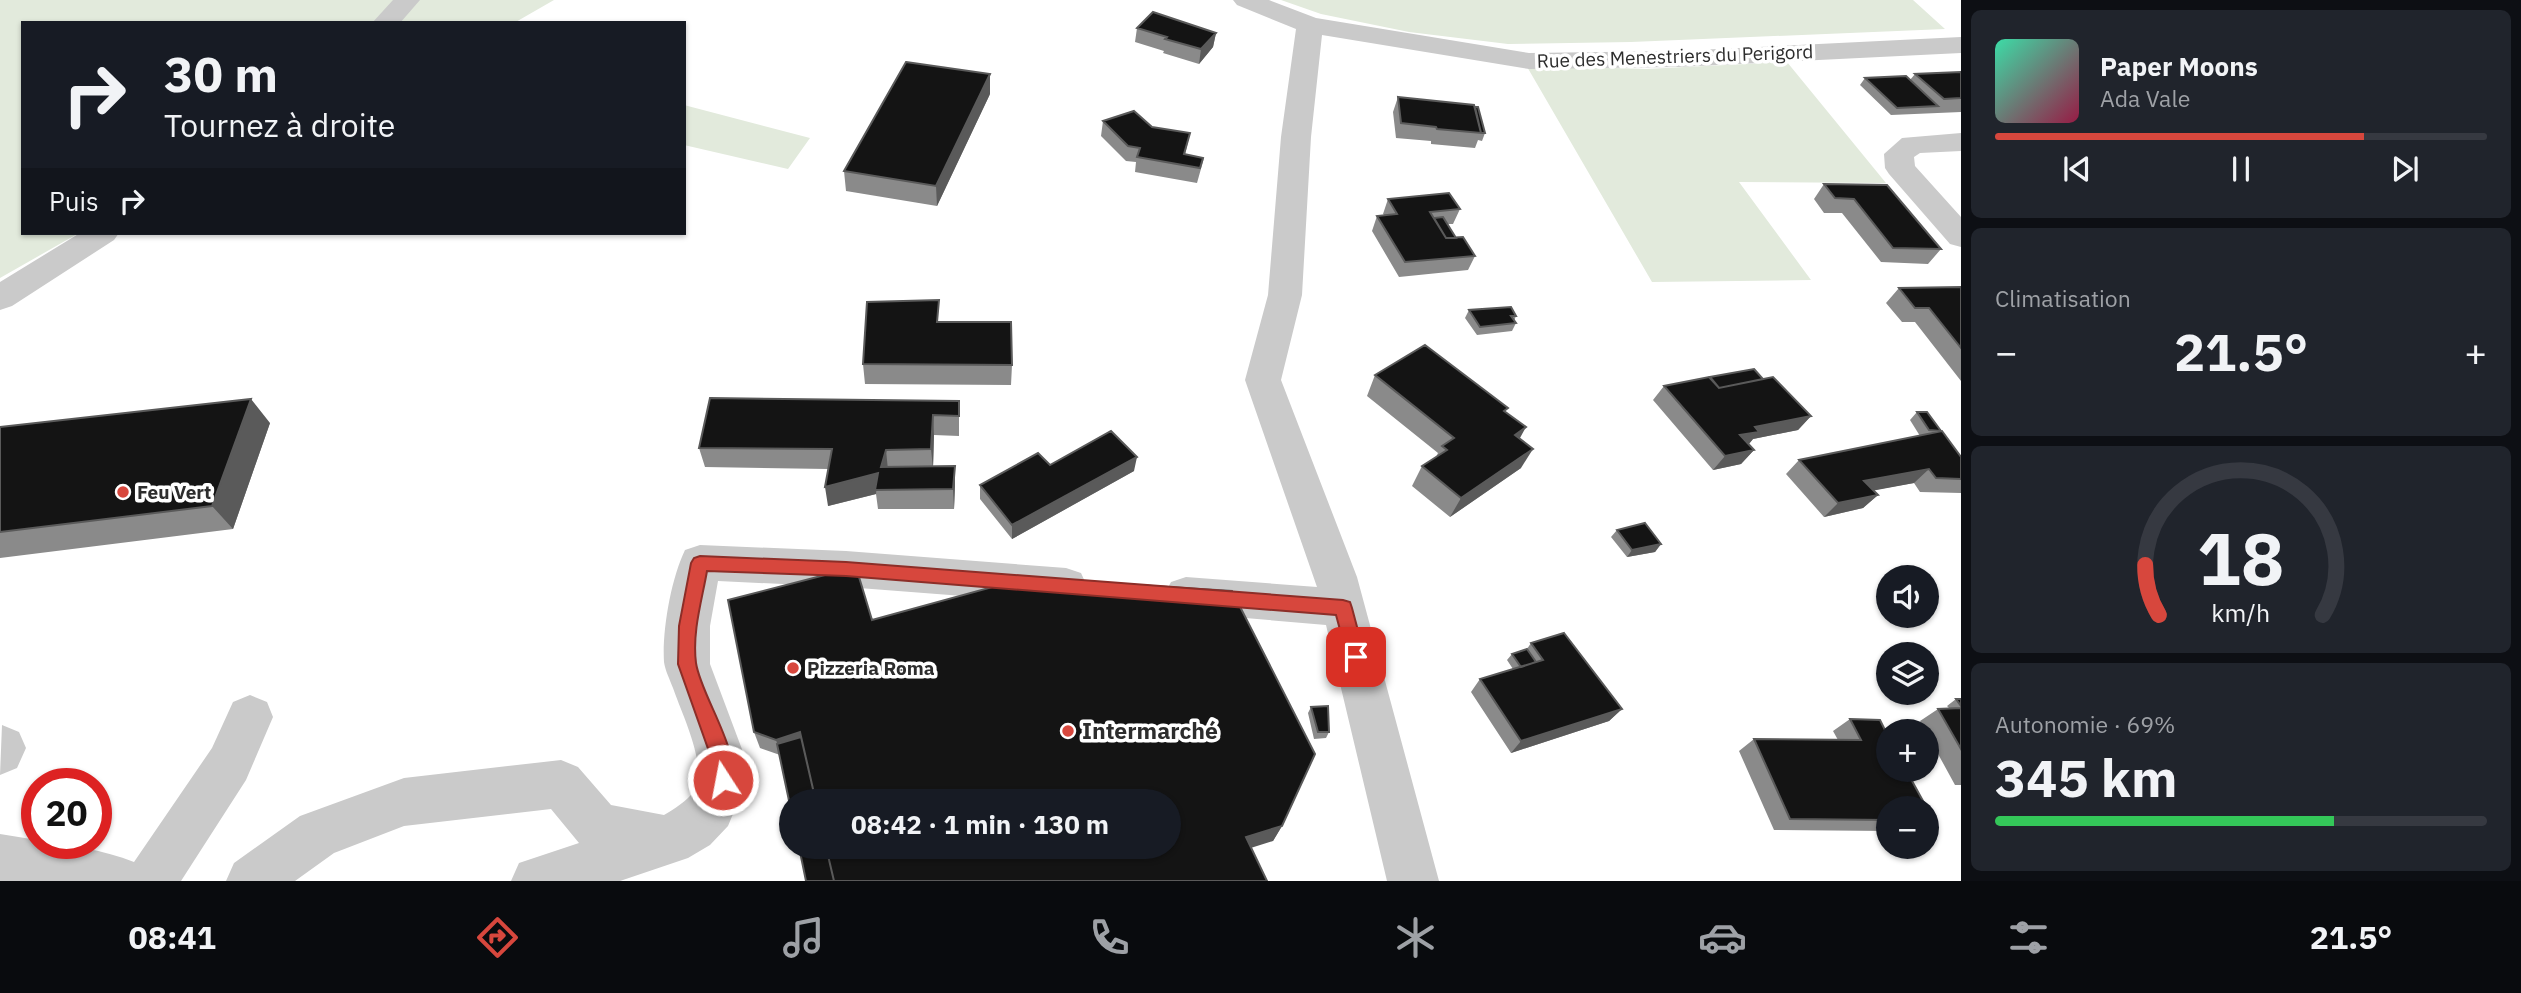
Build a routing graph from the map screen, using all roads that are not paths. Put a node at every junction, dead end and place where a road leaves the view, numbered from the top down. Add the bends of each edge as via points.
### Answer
1 (407, 0) edge
2 (1246, 0) edge
3 (387, 21) edge
4 (1310, 24) junction
5 (1961, 45) edge
6 (1961, 142) edge
7 (100, 235) edge
8 (1961, 237) edge
9 (0, 298) edge
10 (1108, 589) edge
11 (1339, 592) junction
12 (1150, 593) edge
13 (250, 718) dead end
14 (670, 840) junction
15 (0, 859) edge
16 (118, 881) edge
17 (151, 881) edge
18 (252, 881) edge
19 (537, 881) edge
20 (1413, 881) edge

1 - 3 street
2 - 4 street, Rue des Menestriers du Perigord
4 - 5 street, Rue des Menestriers du Perigord via 1529,61
4 - 11 street via 1296,137 1285,295 1263,380
6 - 8 street via 1912,145 1899,153 1900,167
7 - 9 street
10 - 14 street via 700,563 688,626 687,664 722,760 723,780 711,809
11 - 12 street
11 - 20 street
13 - 17 street via 229,764
14 - 18 street via 598,827 561,784 404,802 318,834
14 - 19 street
15 - 16 street

